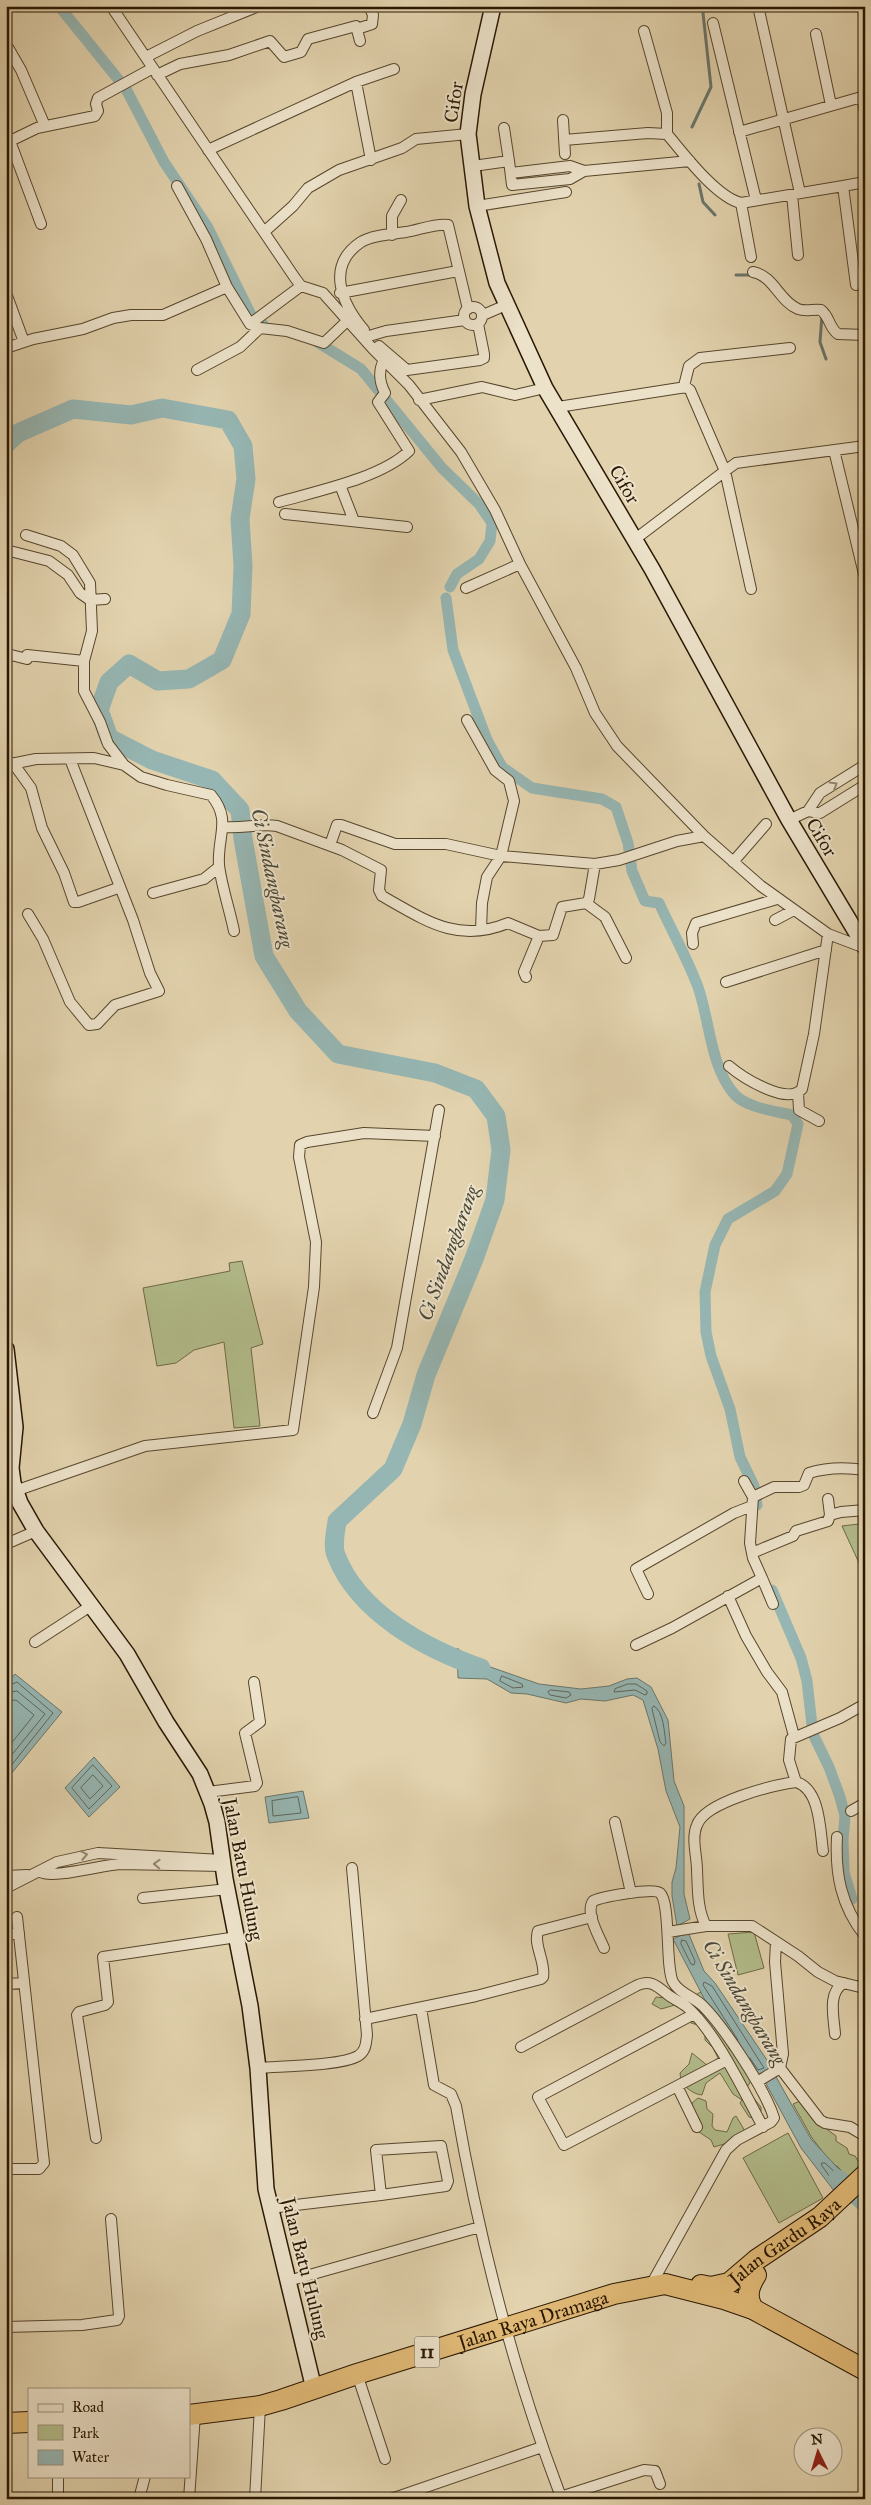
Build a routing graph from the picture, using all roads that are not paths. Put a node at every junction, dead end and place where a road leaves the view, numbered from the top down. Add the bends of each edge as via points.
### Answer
1 (112, 6) edge
2 (259, 6) edge
3 (369, 6) edge
4 (492, 6) edge
5 (758, 6) edge
6 (713, 23) dead end
7 (357, 28) junction
8 (644, 31) dead end
9 (816, 34) dead end
10 (360, 41) dead end
11 (6, 44) edge
12 (146, 57) junction
13 (394, 69) dead end
14 (155, 72) junction
15 (356, 82) junction
16 (863, 96) edge
17 (831, 105) junction
18 (865, 112) edge
19 (785, 119) junction
20 (563, 120) dead end
21 (45, 126) junction
22 (504, 128) dead end
23 (739, 132) junction
24 (468, 134) junction
25 (667, 134) junction
26 (564, 140) junction
27 (8, 142) edge
28 (208, 150) junction
29 (565, 154) dead end
30 (371, 160) junction
31 (509, 161) junction
32 (690, 161) junction
33 (472, 166) junction
34 (538, 170) junction
35 (584, 171) junction
36 (511, 173) junction
37 (540, 182) junction
38 (865, 182) edge
39 (177, 186) dead end
40 (843, 186) junction
41 (566, 192) dead end
42 (796, 194) junction
43 (401, 200) dead end
44 (756, 200) junction
45 (741, 203) junction
46 (477, 206) junction
47 (40, 224) dead end
48 (264, 232) junction
49 (392, 235) junction
50 (798, 255) dead end
51 (751, 257) dead end
52 (458, 271) junction
53 (753, 272) dead end
54 (856, 285) dead end
55 (301, 286) junction
56 (227, 287) junction
57 (6, 293) edge
58 (340, 293) junction
59 (506, 305) junction
60 (466, 313) junction
61 (481, 319) junction
62 (347, 321) junction
63 (254, 324) junction
64 (865, 335) edge
65 (369, 336) junction
66 (24, 342) junction
67 (6, 348) edge
68 (790, 348) dead end
69 (384, 360) junction
70 (197, 370) dead end
71 (684, 386) junction
72 (546, 388) junction
73 (419, 400) junction
74 (558, 407) junction
75 (865, 446) edge
76 (834, 450) junction
77 (725, 471) junction
78 (340, 485) junction
79 (279, 502) dead end
80 (285, 514) dead end
81 (354, 521) junction
82 (407, 527) dead end
83 (26, 535) dead end
84 (634, 540) junction
85 (6, 550) edge
86 (520, 564) junction
87 (864, 574) edge
88 (466, 588) dead end
89 (751, 589) dead end
90 (90, 600) junction
91 (105, 600) dead end
92 (6, 658) edge
93 (84, 662) junction
94 (6, 673) edge
95 (6, 695) edge
96 (466, 720) dead end
97 (70, 759) junction
98 (10, 764) edge
99 (124, 765) junction
100 (865, 765) edge
101 (865, 785) edge
102 (808, 811) junction
103 (789, 820) junction
104 (766, 824) dead end
105 (224, 827) junction
106 (704, 836) junction
107 (330, 845) junction
108 (501, 856) junction
109 (733, 862) junction
110 (595, 864) junction
111 (220, 867) junction
112 (118, 888) junction
113 (153, 893) dead end
114 (777, 899) junction
115 (586, 903) junction
116 (794, 910) junction
117 (28, 914) dead end
118 (775, 920) dead end
119 (234, 930) dead end
120 (481, 930) junction
121 (828, 934) junction
122 (539, 936) junction
123 (693, 944) dead end
124 (865, 948) edge
125 (826, 950) junction
126 (626, 958) dead end
127 (526, 976) dead end
128 (726, 982) dead end
129 (729, 1066) dead end
130 (798, 1093) junction
131 (439, 1110) dead end
132 (819, 1121) dead end
133 (435, 1136) junction
134 (6, 1349) edge
135 (373, 1413) dead end
136 (9, 1468) edge
137 (865, 1470) edge
138 (744, 1481) dead end
139 (15, 1491) junction
140 (828, 1499) dead end
141 (752, 1502) junction
142 (865, 1510) edge
143 (830, 1515) junction
144 (36, 1531) junction
145 (6, 1544) edge
146 (755, 1551) junction
147 (762, 1578) junction
148 (648, 1594) dead end
149 (728, 1596) junction
150 (773, 1604) dead end
151 (92, 1605) junction
152 (35, 1642) dead end
153 (636, 1645) dead end
154 (254, 1682) dead end
155 (865, 1704) edge
156 (794, 1736) junction
157 (796, 1782) junction
158 (208, 1792) junction
159 (865, 1803) edge
160 (851, 1811) dead end
161 (615, 1822) dead end
162 (837, 1837) dead end
163 (823, 1851) dead end
164 (222, 1863) junction
165 (352, 1868) dead end
166 (35, 1874) junction
167 (6, 1876) edge
168 (6, 1888) edge
169 (228, 1889) junction
170 (631, 1893) junction
171 (144, 1898) dead end
172 (17, 1917) dead end
173 (592, 1917) junction
174 (706, 1926) junction
175 (671, 1931) junction
176 (19, 1934) junction
177 (6, 1935) edge
178 (865, 1936) edge
179 (237, 1937) junction
180 (776, 1942) junction
181 (604, 1948) dead end
182 (24, 1982) junction
183 (844, 1983) junction
184 (6, 1984) edge
185 (865, 1986) edge
186 (421, 2008) junction
187 (694, 2014) junction
188 (365, 2019) junction
189 (835, 2034) dead end
190 (521, 2047) dead end
191 (727, 2060) junction
192 (258, 2068) junction
193 (777, 2070) junction
194 (760, 2080) junction
195 (678, 2088) junction
196 (696, 2127) dead end
197 (763, 2127) junction
198 (865, 2136) edge
199 (96, 2138) dead end
200 (6, 2169) edge
201 (863, 2181) edge
202 (381, 2195) junction
203 (840, 2206) junction
204 (270, 2208) junction
205 (110, 2219) dead end
206 (480, 2227) junction
207 (756, 2275) junction
208 (288, 2280) junction
209 (658, 2284) junction
210 (724, 2299) junction
211 (753, 2309) junction
212 (6, 2327) edge
213 (506, 2328) junction
214 (865, 2370) edge
215 (357, 2374) junction
216 (314, 2390) junction
217 (260, 2406) junction
218 (192, 2415) edge
219 (28, 2422) edge
220 (6, 2423) edge
221 (542, 2446) junction
222 (385, 2459) dead end
223 (190, 2471) edge
224 (58, 2478) edge
225 (144, 2478) edge
226 (190, 2478) edge
227 (660, 2484) dead end
228 (558, 2498) edge
229 (58, 2499) edge
230 (139, 2499) edge
231 (189, 2499) edge
232 (255, 2499) edge
233 (391, 2499) edge

1 - 12 street
2 - 12 street via 197,30
3 - 7 street via 372,24
4 - 24 street, Cifor
5 - 19 street
6 - 23 street
7 - 10 street
7 - 14 street via 308,39 301,52 288,57 284,57 270,41 230,55
8 - 25 street via 668,113
9 - 17 street
11 - 21 street
12 - 14 street
13 - 15 street
14 - 21 street via 98,98 95,116
14 - 28 street
15 - 28 street
15 - 30 street
16 - 17 street
16 - 18 street
17 - 19 street
19 - 23 street
19 - 42 street
20 - 26 street
21 - 27 street
22 - 31 street
23 - 44 street
24 - 30 street via 416,139
24 - 33 street, Cifor
25 - 26 street
25 - 32 street
26 - 29 street
27 - 47 street
28 - 48 street
30 - 48 street via 339,170 308,188
31 - 33 street
31 - 36 street
32 - 35 street
32 - 45 street via 730,200
33 - 46 street, Cifor
34 - 35 street via 570,166
34 - 36 street
34 - 37 street
35 - 37 street via 570,179
36 - 37 street via 512,184
38 - 40 street
39 - 56 street
40 - 42 street
40 - 54 street
41 - 46 street
42 - 44 street
42 - 50 street
43 - 49 street via 392,216
44 - 45 street
45 - 51 street
46 - 59 street, Cifor
48 - 55 street
49 - 52 street via 448,225
49 - 58 street via 361,242 347,257 340,275
52 - 58 street
52 - 60 street
53 - 64 street via 770,280 792,306 802,310 821,310 838,334
55 - 62 street via 323,293
55 - 63 street
56 - 63 street
56 - 66 street via 163,315 131,314
57 - 66 street
58 - 65 street
59 - 61 street
59 - 72 street, Cifor
60 - 61 street via 470,324
60 - 61 street via 476,307
60 - 65 street
61 - 65 street via 484,358 414,370 400,366
62 - 63 street via 324,343
62 - 69 street
63 - 70 street via 240,347
66 - 67 street
68 - 71 street via 700,358 689,366
69 - 73 street
69 - 78 street via 379,369 385,393 378,402 409,451 398,462
71 - 74 street
71 - 77 street via 690,390
72 - 73 street via 516,395 482,387
72 - 74 street, Cifor
73 - 86 street via 472,469
74 - 84 street, Cifor
75 - 76 street
76 - 77 street via 736,463
76 - 87 street
77 - 84 street
77 - 89 street
78 - 79 street
78 - 81 street
80 - 81 street
81 - 82 street
83 - 90 street via 61,546 73,555 90,583
84 - 103 street, Cifor
85 - 90 street via 55,564
86 - 88 street
86 - 106 street via 576,668 595,713 617,746
90 - 91 street
90 - 93 street via 92,631
92 - 93 street via 11,655 27,659 27,655 35,654
93 - 99 street via 84,691 108,744
94 - 95 street
96 - 108 street via 495,770 512,789 514,801
97 - 98 street
97 - 99 street via 94,758
97 - 112 street
98 - 112 street via 31,788 42,828 74,902
99 - 105 street via 141,777 167,786 211,794 222,812
102 -> 100 street via 820,793
101 - 102 street via 820,813
102 - 103 street
103 - 124 street, Cifor
104 - 109 street
105 - 107 street via 277,826
105 - 111 street
106 - 109 street
106 - 110 street
107 - 108 street via 337,824 395,844 446,844
107 - 120 street via 378,868 382,875 379,894 428,923 441,928
108 - 110 street
108 - 120 street via 487,877
109 - 114 street
110 - 115 street
111 - 113 street via 204,879
111 - 119 street
112 - 117 street via 159,991 115,1005 97,1024 89,1025 70,1002 43,939
114 - 116 street
114 - 123 street via 696,924 692,933
115 - 122 street via 565,905 560,910 553,935
115 - 126 street via 605,917
116 - 118 street
116 - 121 street
120 - 122 street via 511,923
121 - 124 street
121 - 125 street
122 - 127 street via 524,972
125 - 128 street
125 - 130 street via 806,1076
129 - 130 street via 751,1082 788,1095
130 - 132 street via 799,1110
131 - 133 street
133 - 135 street via 397,1348
133 - 139 street via 364,1133 300,1145 299,1157 316,1242 314,1287 293,1430 146,1446
134 - 136 street, Jalan Batu Hulung via 15,1428
136 - 139 street, Jalan Batu Hulung
137 - 141 street via 844,1467 809,1473 804,1485 774,1487
138 - 141 street
139 - 144 street, Jalan Batu Hulung
140 - 143 street
141 - 146 street
141 - 148 street via 636,1569
142 - 143 street
143 - 146 street via 828,1521 796,1530 792,1536
144 - 145 street
144 - 151 street, Jalan Batu Hulung
146 - 147 street
147 - 149 street
147 - 150 street
149 - 153 street
149 - 156 street via 746,1636 782,1692
151 - 152 street
151 - 158 street, Jalan Batu Hulung via 127,1654
154 - 158 street via 260,1722 244,1733 257,1783 255,1786
155 - 156 street
156 - 157 street via 790,1739 789,1760
157 - 163 street via 809,1789 820,1824
157 - 174 street via 751,1791 699,1820 695,1838 698,1886 700,1913
158 - 164 street, Jalan Batu Hulung via 217,1822
159 - 160 street
161 - 170 street
162 - 178 street via 838,1883 852,1918
164 - 166 street via 120,1864 54,1875
164 - 169 street, Jalan Batu Hulung
165 - 188 street
166 - 167 street
166 - 168 street
169 - 171 street
169 - 179 street, Jalan Batu Hulung
170 - 173 street via 593,1901 590,1906
170 - 175 street via 660,1893
172 - 176 street
173 - 181 street
173 - 186 street via 538,1931 544,1974 541,1979
174 - 175 street
174 - 180 street via 748,1925
175 - 194 street via 669,1973 673,1982 704,2007
176 - 177 street
176 - 182 street
179 - 192 street, Jalan Batu Hulung
179 - 199 street via 103,1957 108,2002 105,2006 77,2015
180 - 183 street via 818,1972
180 - 193 street via 783,2054
182 - 184 street
182 - 200 street via 44,2163 38,2169
183 - 185 street
183 - 189 street via 836,1989 833,1997
186 - 188 street
186 - 206 street via 434,2085 451,2094 456,2106
187 - 190 street via 661,1987 644,1982
187 - 191 street
187 - 195 street via 538,2097 564,2146
188 - 192 street via 366,2047 358,2056 340,2061
191 - 195 street
191 - 197 street
192 - 204 street, Jalan Batu Hulung via 263,2167
193 - 194 street
193 - 198 street via 820,2120 850,2127
194 - 197 street via 774,2118
195 - 196 street
197 - 209 street via 737,2140 726,2150
201 - 203 highway, Jalan Gardu Raya / 11
202 - 202 street via 448,2184 441,2146 376,2150
202 - 204 street
203 - 207 highway, 11 via 814,2236
203 - 209 highway, Jalan Gardu Raya / 11 via 756,2260 725,2285 711,2287 680,2281
204 - 208 street, Jalan Batu Hulung
205 - 212 street via 117,2320 82,2325
206 - 208 street
206 - 213 street
207 - 210 highway, 11 via 733,2296
207 - 211 highway via 748,2291
208 - 216 street, Jalan Batu Hulung
209 - 210 highway, Jalan Raya Dramaga / 11
209 - 213 highway, Jalan Raya Dramaga / 11 via 614,2294
210 - 211 highway, Jalan Raya Dramaga / 11
211 - 214 highway, Jalan Raya Dramaga / 11
213 - 215 highway, Jalan Raya Dramaga / 11
213 - 221 street
215 - 216 highway, Jalan Raya Dramaga / 11
215 - 222 street
216 - 217 highway, Jalan Raya Dramaga / 11
217 - 218 highway, Jalan Raya Dramaga / 11
217 - 232 street
218 - 223 street
219 - 220 highway
221 - 228 street
221 - 233 street
224 - 229 street
225 - 230 street
226 - 231 street
227 - 228 street via 655,2471 644,2470

